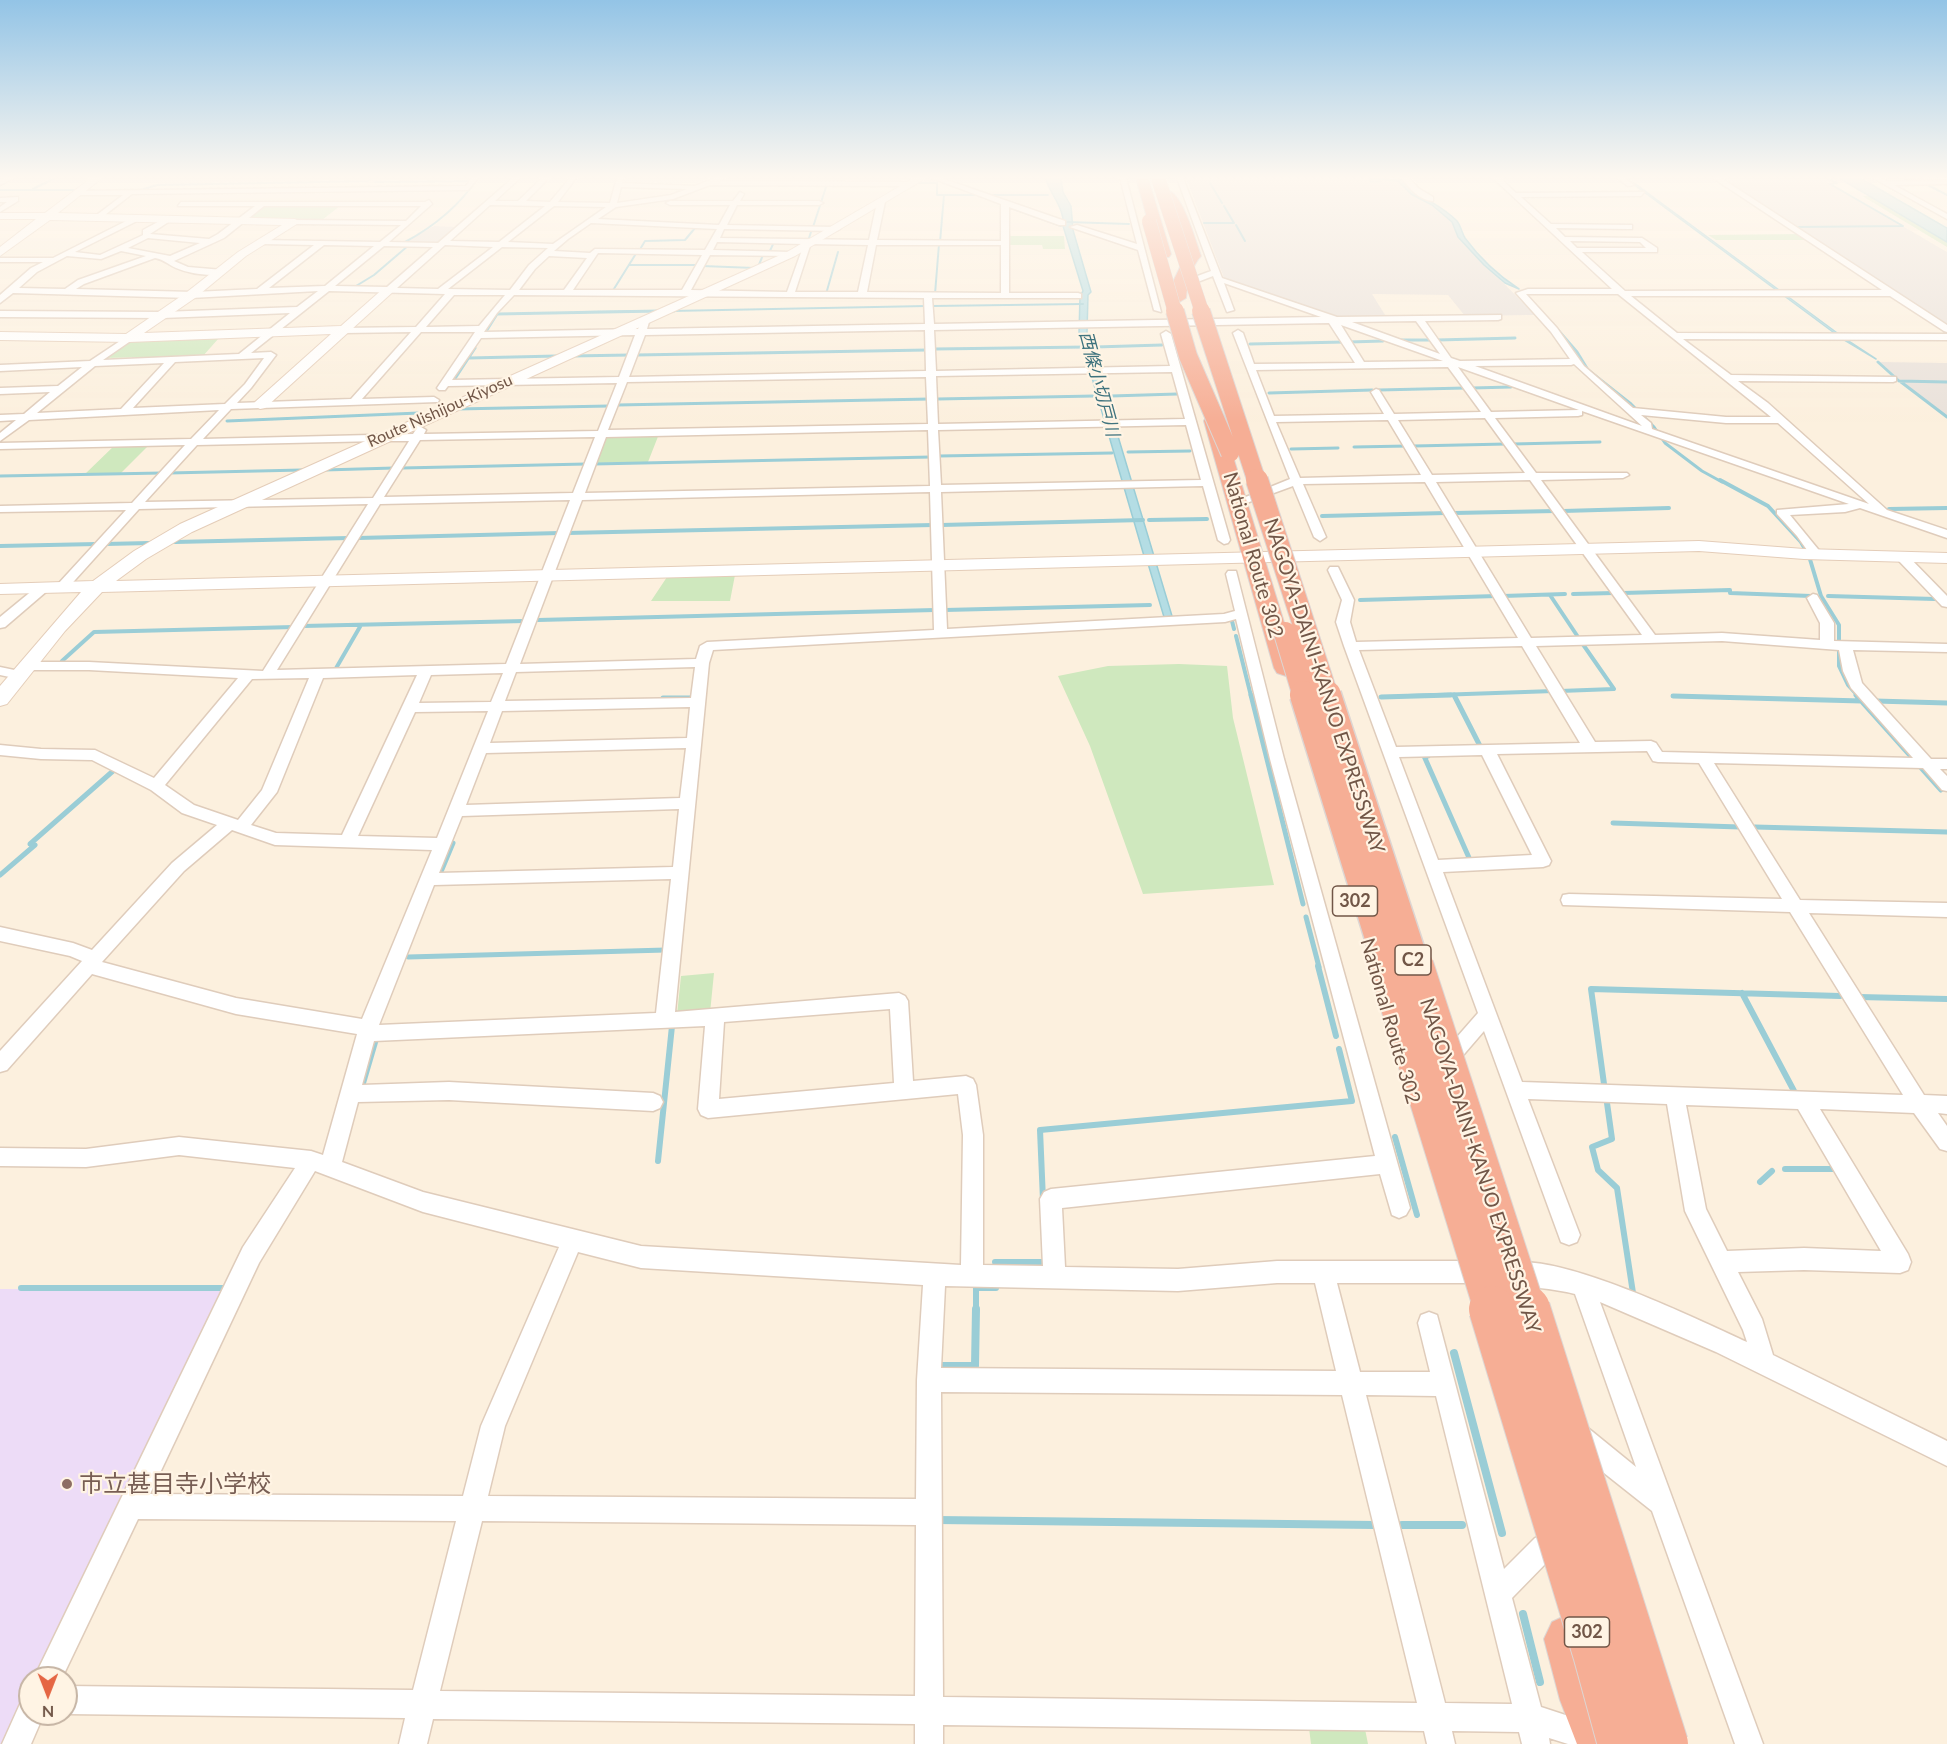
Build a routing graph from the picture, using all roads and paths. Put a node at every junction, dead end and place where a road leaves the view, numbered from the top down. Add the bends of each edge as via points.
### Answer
1 (145, 259) edge
2 (171, 259) edge
3 (235, 259) edge
4 (301, 259) edge
5 (362, 259) edge
6 (424, 259) edge
7 (481, 259) edge
8 (540, 259) edge
9 (590, 259) edge
10 (704, 259) edge
11 (779, 259) edge
12 (803, 259) edge
13 (870, 259) edge
14 (1006, 259) edge
15 (1147, 259) edge
16 (1160, 259) edge
17 (1166, 259) edge
18 (1177, 259) edge
19 (1178, 259) edge
20 (1189, 259) edge
21 (1196, 259) edge
22 (1206, 259) edge
23 (1587, 259) edge
24 (1841, 259) edge
25 (0, 260) edge
26 (54, 260) joint
27 (220, 272) junction
28 (1217, 276) junction
29 (327, 288) junction
30 (11, 290) junction
31 (389, 290) junction
32 (66, 291) junction
33 (260, 291) junction
34 (441, 291) junction
35 (452, 292) junction
36 (512, 292) junction
37 (567, 292) junction
38 (1623, 292) junction
39 (685, 293) junction
40 (1892, 293) junction
41 (191, 294) junction
42 (702, 294) junction
43 (790, 295) junction
44 (862, 295) junction
45 (928, 295) junction
46 (1005, 296) junction
47 (1078, 296) dead end
48 (0, 300) edge
49 (1171, 304) junction
50 (300, 310) junction
51 (1230, 310) dead end
52 (0, 314) edge
53 (162, 315) junction
54 (1498, 317) dead end
55 (1418, 318) junction
56 (1334, 320) junction
57 (644, 326) junction
58 (929, 327) junction
59 (1947, 329) edge
60 (344, 330) junction
61 (417, 330) junction
62 (480, 332) junction
63 (272, 333) junction
64 (616, 333) junction
65 (1238, 333) dead end
66 (0, 336) edge
67 (1674, 336) junction
68 (1947, 337) edge
69 (129, 338) junction
70 (242, 357) junction
71 (173, 359) junction
72 (94, 362) junction
73 (1452, 362) junction
74 (1571, 362) dead end
75 (1361, 365) junction
76 (1183, 366) junction
77 (1251, 367) junction
78 (0, 368) edge
79 (931, 373) junction
80 (1728, 378) junction
81 (623, 379) junction
82 (1893, 379) dead end
83 (507, 381) junction
84 (446, 383) junction
85 (61, 389) junction
86 (0, 391) edge
87 (1376, 392) dead end
88 (354, 402) junction
89 (260, 405) junction
90 (227, 407) junction
91 (433, 410) junction
92 (1636, 411) junction
93 (123, 413) junction
94 (1578, 414) dead end
95 (1489, 415) junction
96 (26, 417) junction
97 (1392, 417) junction
98 (0, 418) edge
99 (1270, 419) junction
100 (1780, 420) junction
101 (1190, 422) junction
102 (933, 427) junction
103 (1649, 432) junction
104 (602, 434) junction
105 (417, 437) junction
106 (0, 438) edge
107 (380, 438) junction
108 (194, 442) junction
109 (0, 446) edge
110 (1233, 459) junction
111 (1623, 475) dead end
112 (1534, 476) junction
113 (1429, 478) junction
114 (1296, 481) junction
115 (1207, 483) junction
116 (936, 489) junction
117 (577, 496) junction
118 (377, 501) junction
119 (235, 504) junction
120 (1229, 505) junction
121 (1860, 505) junction
122 (135, 506) junction
123 (0, 509) edge
124 (1883, 513) junction
125 (1947, 534) edge
126 (1320, 537) dead end
127 (1224, 540) dead end
128 (1588, 550) junction
129 (1473, 553) junction
130 (1811, 554) junction
131 (1902, 557) junction
132 (1947, 558) edge
133 (1254, 560) junction
134 (939, 566) junction
135 (1334, 570) dead end
136 (546, 575) junction
137 (327, 581) junction
138 (98, 586) junction
139 (52, 588) junction
140 (0, 589) edge
141 (1813, 598) dead end
142 (1947, 603) edge
143 (1242, 613) junction
144 (0, 624) edge
145 (940, 632) junction
146 (1651, 638) junction
147 (1527, 640) junction
148 (1837, 645) junction
149 (1351, 646) junction
150 (1947, 648) edge
151 (702, 663) junction
152 (512, 669) junction
153 (0, 671) edge
154 (22, 671) junction
155 (426, 671) junction
156 (318, 674) junction
157 (248, 675) junction
158 (267, 675) junction
159 (3, 693) edge
160 (698, 702) junction
161 (497, 706) junction
162 (410, 708) junction
163 (694, 743) junction
164 (1590, 747) junction
165 (480, 748) junction
166 (0, 750) edge
167 (1487, 750) junction
168 (1390, 752) junction
169 (1703, 758) junction
170 (1921, 764) junction
171 (1947, 764) edge
172 (156, 786) junction
173 (1947, 786) edge
174 (688, 803) junction
175 (456, 811) junction
176 (235, 825) junction
177 (346, 841) junction
178 (443, 843) junction
179 (1432, 866) junction
180 (681, 873) junction
181 (429, 879) junction
182 (1569, 900) dead end
183 (1795, 906) junction
184 (1947, 910) edge
185 (0, 934) edge
186 (92, 962) junction
187 (1487, 1015) junction
188 (715, 1018) junction
189 (666, 1020) junction
190 (368, 1030) junction
191 (0, 1064) edge
192 (904, 1090) junction
193 (1515, 1090) junction
194 (350, 1094) junction
195 (1675, 1096) junction
196 (1413, 1098) junction
197 (1804, 1100) junction
198 (653, 1102) dead end
199 (1919, 1104) junction
200 (1947, 1105) edge
201 (1947, 1142) edge
202 (0, 1157) edge
203 (320, 1164) junction
204 (1387, 1164) junction
205 (1399, 1208) dead end
206 (1569, 1235) dead end
207 (572, 1241) junction
208 (1722, 1262) junction
209 (1464, 1271) junction
210 (1323, 1272) junction
211 (935, 1275) junction
212 (972, 1276) junction
213 (1055, 1277) junction
214 (1583, 1285) junction
215 (1429, 1323) dead end
216 (1763, 1361) junction
217 (1493, 1370) junction
218 (929, 1380) junction
219 (1351, 1383) junction
220 (1444, 1384) junction
221 (1947, 1454) edge
222 (1662, 1503) junction
223 (130, 1506) junction
224 (472, 1509) junction
225 (929, 1512) junction
226 (1537, 1526) junction
227 (1498, 1594) junction
228 (54, 1666) edge
229 (78, 1700) edge
230 (423, 1704) junction
231 (929, 1711) junction
232 (1434, 1717) junction
233 (24, 1726) edge
234 (1532, 1731) edge
235 (1609, 1743) edge
236 (16, 1744) edge
237 (413, 1744) edge
238 (929, 1744) edge
239 (1441, 1744) edge
240 (1665, 1744) edge
241 (1672, 1744) edge
242 (1749, 1744) edge

1 - 32 street
2 - 27 street via 177,267
3 - 27 street
4 - 33 street
5 - 29 street
6 - 31 street
7 - 34 street
8 - 36 street
9 - 37 street
10 - 39 street
11 - 42 street, Route Nishijou-Kiyosu
12 - 43 street
13 - 44 street
14 - 46 street
15 - 49 street
16 - 110 highway, bridge via 1188,356
17 - 49 highway, 302
18 - 133 highway, NAGOYA-DAINI-KANJO EXPRESSWAY / C2, bridge
19 - 110 highway, NAGOYA-DAINI-KANJO EXPRESSWAY / C2, bridge
20 - 49 highway
21 - 133 highway, bridge via 1246,405
22 - 28 street
23 - 38 street
24 - 40 street
25 - 26 street
26 - 30 street via 34,270
27 - 41 street
28 - 49 street
28 - 51 street
28 - 56 street
29 - 31 street
29 - 33 street
29 - 50 street
30 - 32 street
30 - 48 street
31 - 34 street
31 - 60 street
32 - 41 street
33 - 41 street
34 - 35 street
35 - 36 street
35 - 61 street
36 - 37 street
36 - 62 street
37 - 39 street
38 - 40 street
38 - 67 street
38 - 92 street via 1524,293 1581,368
39 - 42 street
40 - 59 street
41 - 53 street
42 - 43 street
42 - 57 street, Route Nishijou-Kiyosu
43 - 44 street
44 - 45 street
45 - 46 street
45 - 58 street
46 - 47 street
49 - 56 street
49 - 58 street via 1089,324
49 - 76 highway, National Route 302 / 302
50 - 53 street
50 - 63 street
52 - 53 street
53 - 69 street
54 - 55 street
55 - 56 street
55 - 73 street
56 - 73 street
56 - 75 street
57 - 58 street
57 - 64 street, Route Nishijou-Kiyosu
57 - 81 street
58 - 79 street
60 - 61 street
60 - 63 street
60 - 89 street
61 - 62 street
61 - 88 street
62 - 64 street
62 - 84 street
63 - 69 street
63 - 70 street
64 - 83 street, Route Nishijou-Kiyosu
65 - 77 street
66 - 69 street
67 - 68 street
67 - 80 street
69 - 72 street
70 - 71 street
70 - 90 street via 271,355
71 - 72 street
71 - 93 street
72 - 78 street
72 - 85 street
73 - 74 street
73 - 75 street
73 - 95 street
73 - 103 street
75 - 77 street
76 - 79 street
76 - 101 street
76 - 120 highway, National Route 302 / 302
77 - 99 street
79 - 81 street
79 - 102 street
80 - 82 street
80 - 100 street
81 - 83 street
81 - 104 street
83 - 84 street
83 - 91 street, Route Nishijou-Kiyosu
84 - 91 street
85 - 86 street
85 - 96 street
87 - 97 street
88 - 89 street
88 - 91 street
89 - 90 street
90 - 93 street
90 - 108 street
91 - 105 street
91 - 107 street, Route Nishijou-Kiyosu
92 - 100 street via 1726,420
92 - 103 street
93 - 96 street
94 - 95 street
95 - 97 street
95 - 112 street
96 - 98 street
96 - 106 street
97 - 99 street
97 - 113 street
99 - 114 street
100 - 124 street via 1830,461
101 - 102 street
101 - 115 street
102 - 104 street
102 - 116 street
103 - 121 street
104 - 105 street
104 - 117 street
105 - 107 street
105 - 118 street
107 - 108 street
107 - 119 street, Route Nishijou-Kiyosu
108 - 109 street
108 - 122 street
110 - 235 highway, NAGOYA-DAINI-KANJO EXPRESSWAY / C2, bridge via 1596,1653
111 - 112 street
112 - 113 street
112 - 128 street
113 - 114 street
113 - 129 street
114 - 120 street
114 - 126 street
115 - 116 street
115 - 120 street
116 - 117 street
116 - 134 street
117 - 118 street
117 - 136 street
118 - 119 street
118 - 137 street
119 - 122 street
119 - 138 street, Route Nishijou-Kiyosu via 161,542
120 - 127 street
120 - 133 highway, National Route 302 / 302
121 - 124 street
121 - 130 street via 1781,512 1801,532
122 - 123 street
122 - 139 street
124 - 125 street
128 - 129 street
128 - 130 street via 1699,546
128 - 146 street
129 - 133 street
129 - 147 street
130 - 131 street
131 - 132 street
131 - 142 street
133 - 134 street
133 - 143 street
133 - 196 highway, National Route 302 / 302
133 - 240 highway, NAGOYA-DAINI-KANJO EXPRESSWAY / C2, bridge via 1520,1287
134 - 136 street
134 - 145 street
135 - 149 street via 1348,600 1343,622
136 - 137 street
136 - 152 street
137 - 138 street
137 - 158 street
138 - 139 street
138 - 154 street, Route Nishijou-Kiyosu
139 - 140 street
139 - 144 street
141 - 148 street
143 - 145 street via 1225,618
143 - 204 street via 1277,759
145 - 151 street via 706,646
146 - 147 street
146 - 148 street via 1722,637
147 - 149 street
147 - 164 street
148 - 150 street
148 - 170 street via 1856,684
149 - 168 street
151 - 152 street
151 - 160 street
152 - 155 street
152 - 161 street
153 - 154 street
154 - 157 street via 89,666
154 - 159 street, Route Nishijou-Kiyosu
155 - 156 street
155 - 162 street
156 - 158 street
156 - 176 street via 269,792
157 - 158 street
157 - 172 street
160 - 161 street
160 - 163 street
161 - 162 street
161 - 165 street
162 - 177 street
163 - 165 street
163 - 174 street
164 - 167 street
164 - 169 street via 1651,746 1658,757
165 - 175 street
166 - 172 street via 95,755
167 - 168 street
167 - 179 street via 1543,861
168 - 179 street
169 - 170 street
169 - 183 street
170 - 171 street
170 - 173 street
172 - 176 street via 188,809
174 - 175 street
174 - 180 street
175 - 178 street
176 - 177 street via 275,838
176 - 186 street via 178,867
177 - 178 street
178 - 181 street
179 - 187 street
180 - 181 street
180 - 189 street
181 - 190 street
182 - 183 street
183 - 184 street
183 - 199 street
185 - 186 street via 73,951
186 - 190 street via 236,1005
186 - 191 street
187 - 193 street
187 - 196 street
188 - 189 street
188 - 192 street via 899,1001
188 - 192 street via 708,1109
189 - 190 street
190 - 194 street
192 - 212 street via 966,1085 973,1135
193 - 195 street
193 - 206 street
194 - 198 street via 449,1091
194 - 203 street
195 - 197 street
195 - 208 street via 1696,1211
196 - 209 highway, National Route 302 / 302
197 - 199 street
197 - 208 street via 1900,1262
199 - 200 street
199 - 201 street
202 - 203 street via 86,1158 179,1146
203 - 207 street via 423,1202
203 - 223 street via 251,1256
204 - 205 street
204 - 213 street via 1051,1199
207 - 211 street via 641,1257
207 - 224 street via 493,1426
208 - 216 street via 1754,1327
209 - 210 street
209 - 214 street via 1544,1274
209 - 217 highway, National Route 302 / 302
210 - 213 street via 1178,1280
210 - 219 street
211 - 212 street
211 - 218 street
212 - 213 street
214 - 216 street via 1620,1297
214 - 222 street
215 - 220 street
216 - 221 street
217 - 222 street
217 - 226 highway, National Route 302 / 302
218 - 219 street
218 - 225 street
219 - 220 street
219 - 232 street
220 - 227 street
222 - 242 street
223 - 224 street
223 - 228 street
224 - 225 street
224 - 230 street
225 - 231 street
226 - 227 street
226 - 235 highway, National Route 302 / 302 via 1585,1700
226 - 241 highway, National Route 302 / 302 via 1584,1626 1611,1669
227 - 234 street
229 - 230 street
230 - 231 street
230 - 237 street
231 - 232 street
231 - 238 street
232 - 234 street
232 - 239 street
233 - 236 street
234 - 235 street

